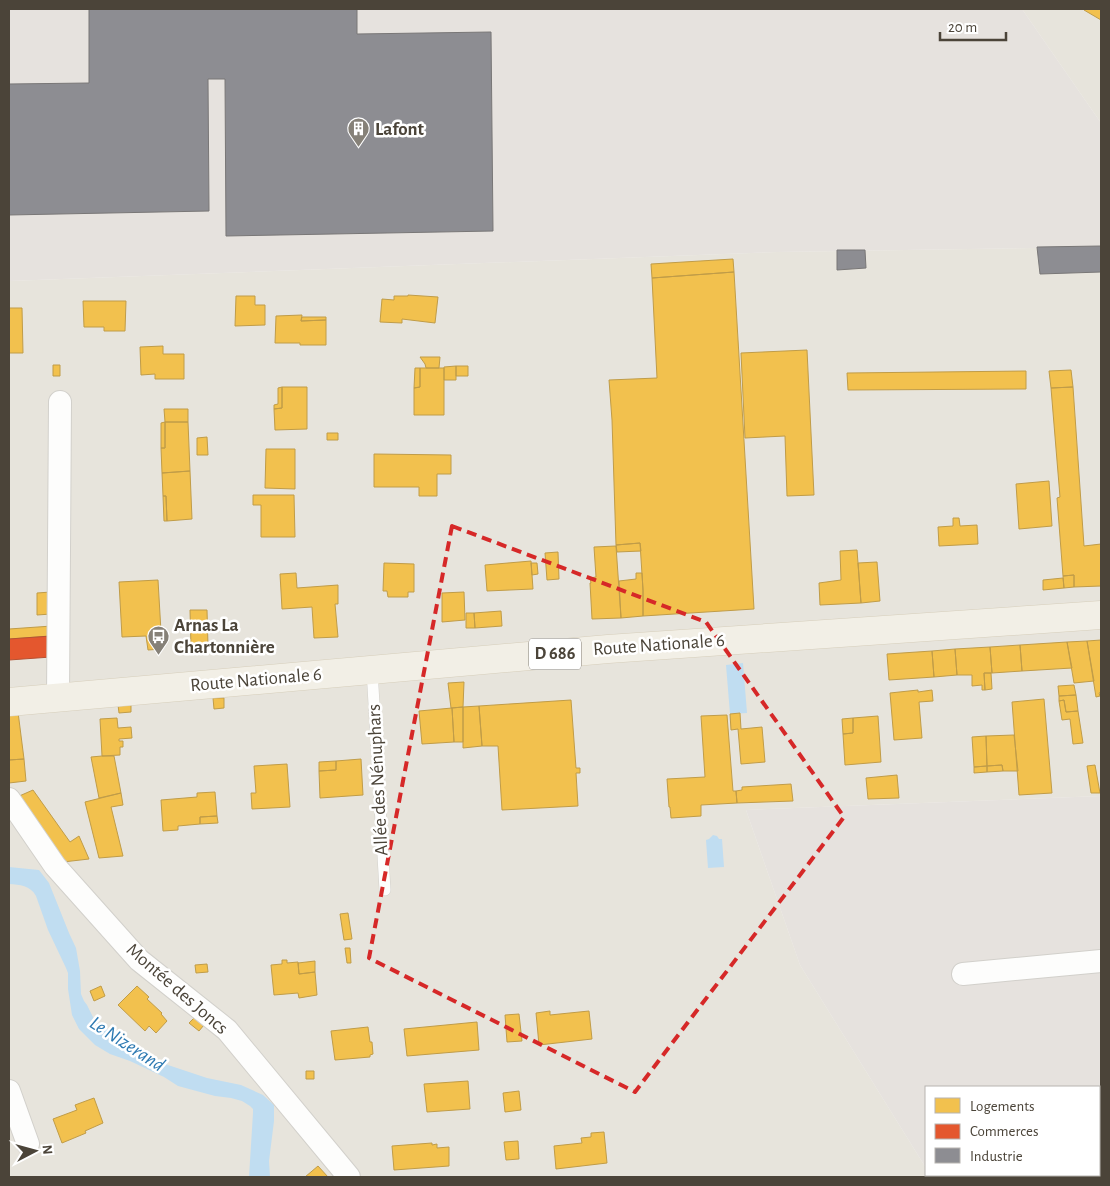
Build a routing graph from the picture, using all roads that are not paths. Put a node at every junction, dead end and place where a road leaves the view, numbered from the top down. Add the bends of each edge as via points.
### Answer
1 (60, 402) dead end
2 (1101, 615) edge
3 (372, 670) junction
4 (58, 698) junction
5 (9, 702) edge
6 (9, 799) edge
7 (385, 890) dead end
8 (1101, 961) edge
9 (963, 974) dead end
10 (9, 1091) edge
11 (28, 1144) dead end
12 (349, 1177) edge

1 - 4 street
2 - 3 main road, Route Nationale 6 / D 686 via 608,649
3 - 4 main road, Route Nationale 6 / D 686
3 - 7 lane, Allée des Nénuphars
4 - 5 main road, Route Nationale 6 / D 686
6 - 12 street, Montée des Joncs via 55,866 139,960 227,1030
8 - 9 street
10 - 11 street

